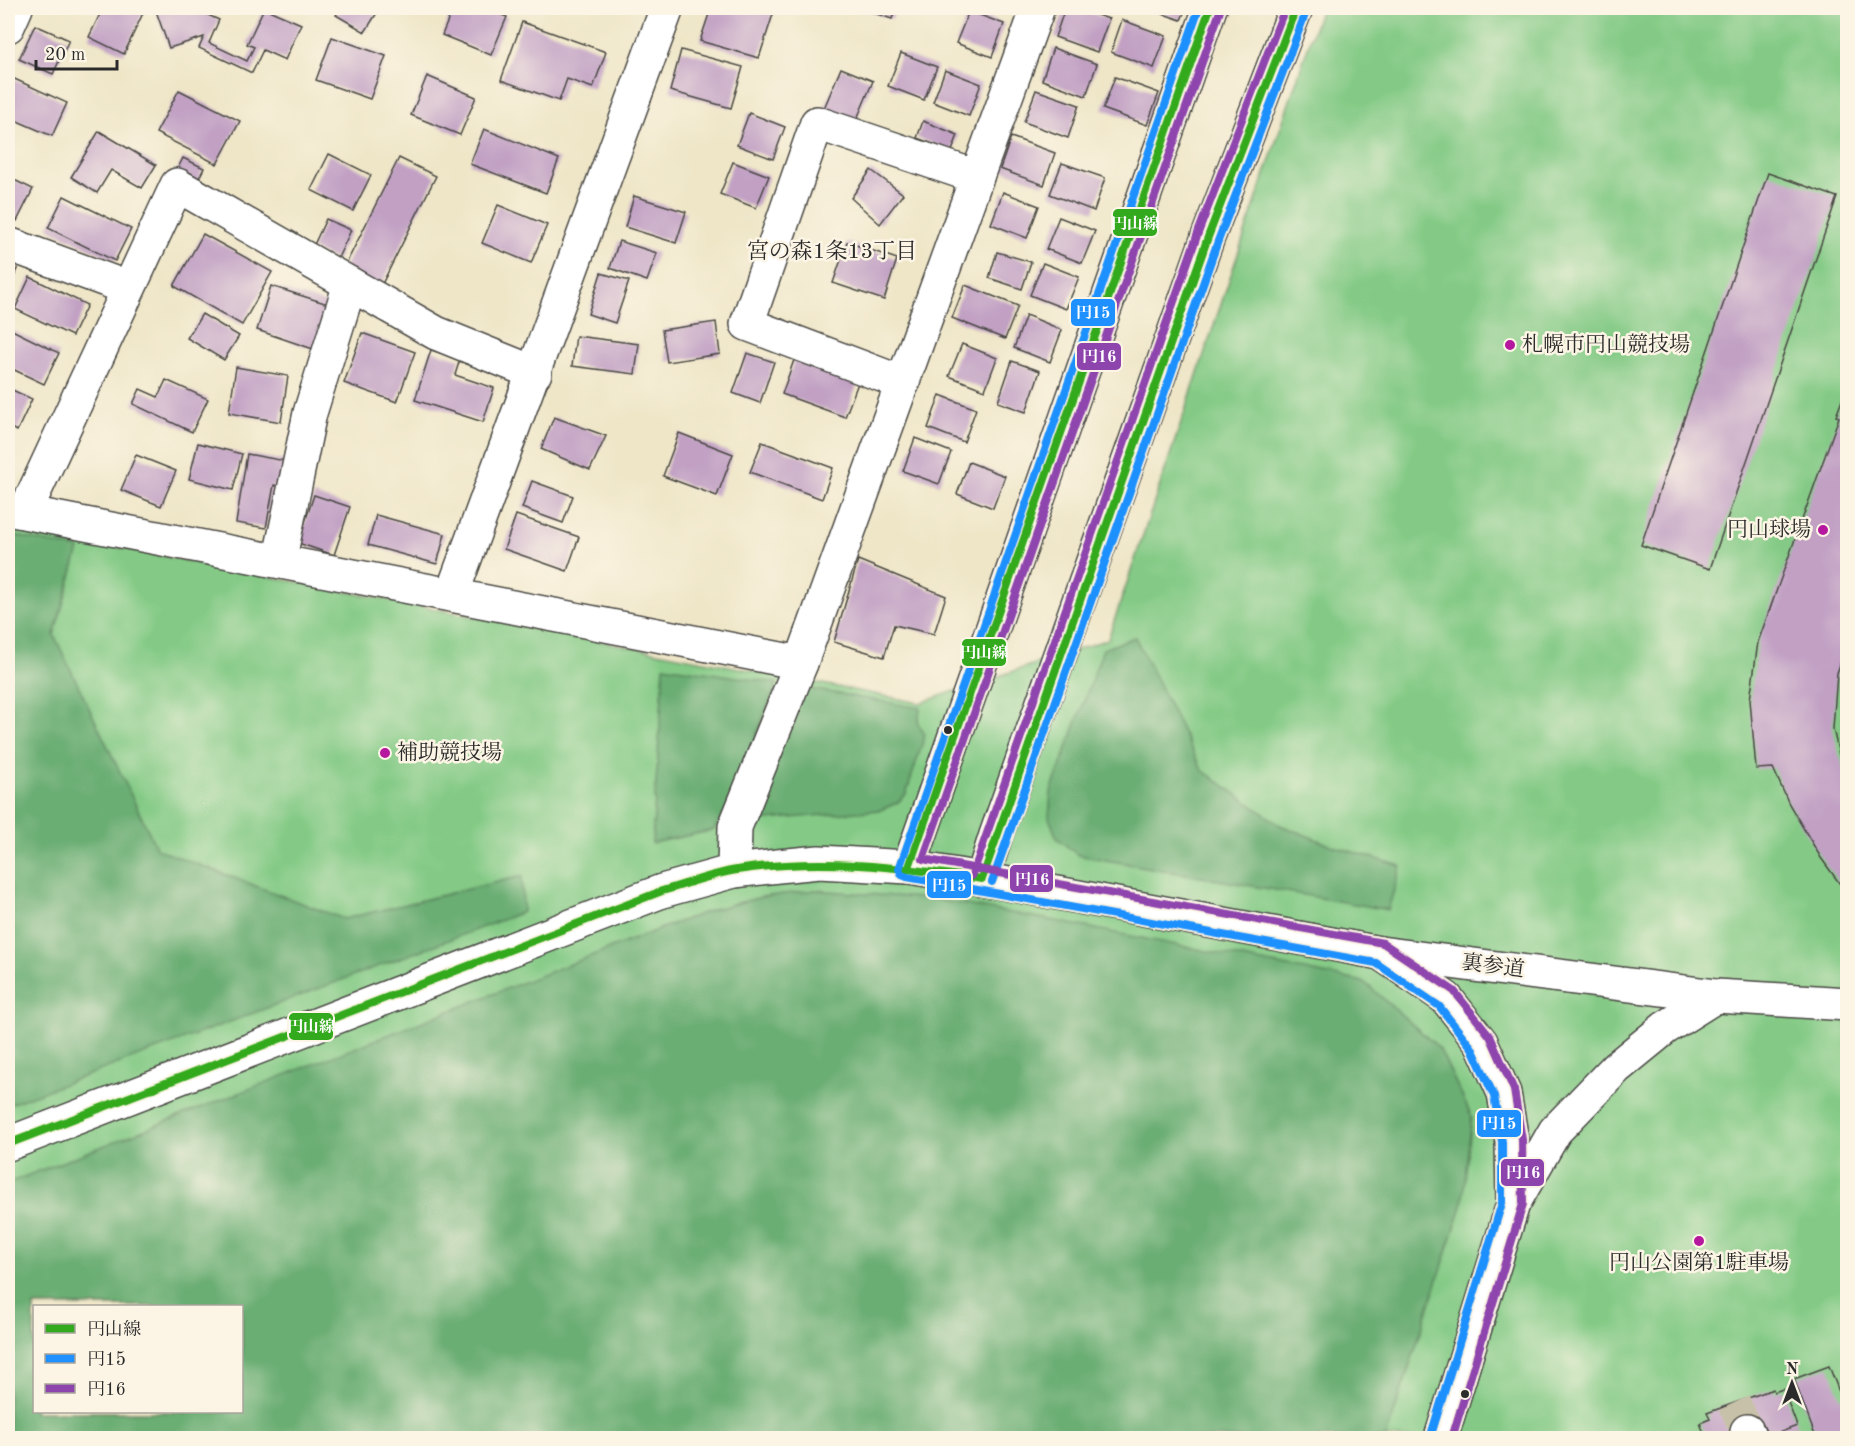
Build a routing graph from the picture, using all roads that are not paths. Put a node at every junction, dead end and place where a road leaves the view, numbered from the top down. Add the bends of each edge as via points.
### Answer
1 (16, 8) edge
2 (667, 8) edge
3 (1038, 8) edge
4 (1210, 8) edge
5 (1296, 8) edge
6 (8, 27) edge
7 (977, 177) junction
8 (8, 244) edge
9 (350, 284) junction
10 (128, 288) junction
11 (535, 373) junction
12 (903, 382) junction
13 (16, 510) edge
14 (282, 548) dead end
15 (452, 594) junction
16 (801, 663) junction
17 (909, 867) junction
18 (734, 870) junction
19 (982, 879) junction
20 (1380, 953) junction
21 (1716, 996) junction
22 (1848, 1004) edge
23 (8, 1144) edge
24 (1513, 1204) junction
25 (1441, 1438) edge

1 - 6 street
2 - 11 street
3 - 7 street
4 - 17 street
5 - 19 street via 1204,248
7 - 12 street
7 - 12 street via 817,123 747,324
8 - 10 street
9 - 10 street via 177,185
9 - 11 street via 436,333
9 - 14 street via 310,413
10 - 13 street
11 - 15 street
12 - 16 street
13 - 15 street
15 - 16 street
16 - 18 street via 735,826
17 - 18 street, 裏参道 via 819,862
17 - 19 street, 裏参道
18 - 23 street, 裏参道 via 662,891
19 - 20 street, 裏参道
20 - 21 street, 裏参道
20 - 24 street via 1446,998 1481,1042 1504,1093 1512,1141
21 - 22 street, 裏参道
21 - 24 street via 1665,1028 1616,1068 1556,1131
24 - 25 street

